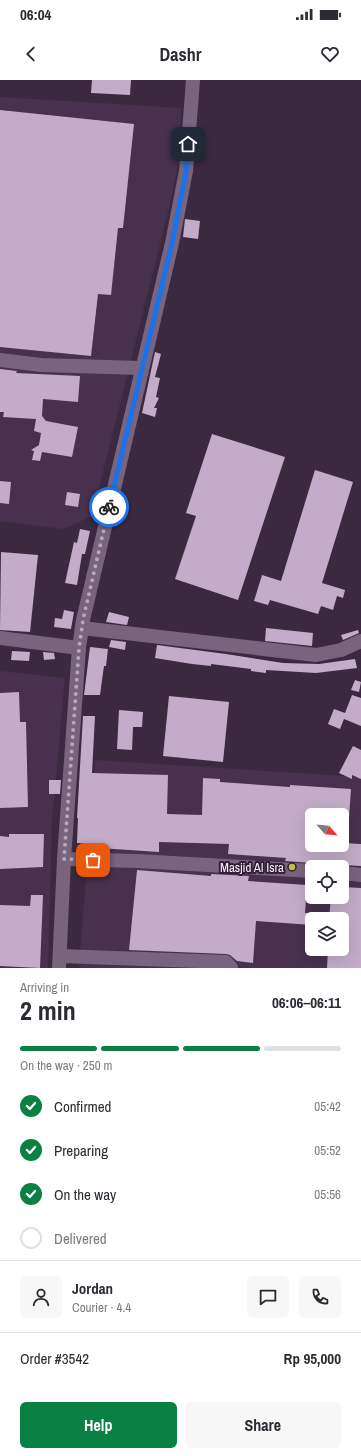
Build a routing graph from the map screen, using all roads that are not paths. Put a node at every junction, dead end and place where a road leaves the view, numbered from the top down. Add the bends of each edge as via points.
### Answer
1 (193, 80) edge
2 (0, 360) edge
3 (142, 368) junction
4 (82, 628) junction
5 (0, 638) edge
6 (361, 641) edge
7 (79, 648) junction
8 (64, 859) junction
9 (305, 872) edge
10 (349, 874) edge
11 (361, 875) edge
12 (60, 962) edge
13 (101, 963) edge
14 (231, 968) edge

1 - 3 street via 186,172
2 - 3 street
3 - 4 street
4 - 6 street via 316,655 341,650
4 - 7 street
5 - 7 street
7 - 8 street
8 - 9 street
8 - 12 street
10 - 11 street
12 - 13 street
13 - 14 street via 226,962

